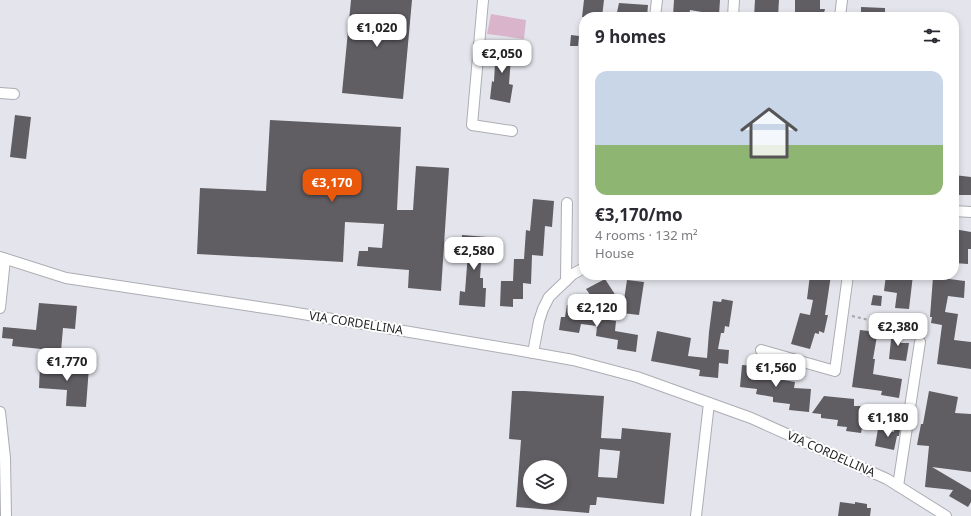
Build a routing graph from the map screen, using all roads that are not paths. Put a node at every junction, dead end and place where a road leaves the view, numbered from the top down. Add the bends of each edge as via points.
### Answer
1 (483, 0) edge
2 (657, 0) edge
3 (734, 0) edge
4 (842, 0) edge
5 (656, 12) edge
6 (733, 12) edge
7 (841, 12) edge
8 (0, 93) edge
9 (14, 94) dead end
10 (512, 131) dead end
11 (567, 203) dead end
12 (959, 212) edge
13 (971, 212) edge
14 (3, 258) edge
15 (579, 271) edge
16 (847, 280) edge
17 (566, 281) junction
18 (0, 308) edge
19 (920, 342) road end
20 (761, 350) dead end
21 (533, 353) junction
22 (709, 403) junction
23 (0, 412) edge
24 (0, 481) edge
25 (898, 486) junction
26 (6, 490) junction
27 (6, 516) edge
28 (696, 516) edge
29 (946, 516) edge

1 - 10 street via 472,125
2 - 5 street
3 - 6 street
4 - 7 street
8 - 9 street
11 - 17 street
12 - 13 street
14 - 18 street
14 - 21 street, VIA CORDELLINA via 66,278 285,311
15 - 17 street
16 - 20 street via 835,371
17 - 21 street via 549,297 543,308
19 - 25 street
21 - 22 street, VIA CORDELLINA via 573,360 637,377
22 - 25 street, VIA CORDELLINA via 751,418
22 - 28 street
23 - 26 street
24 - 26 street
25 - 29 street, VIA CORDELLINA
26 - 27 street

